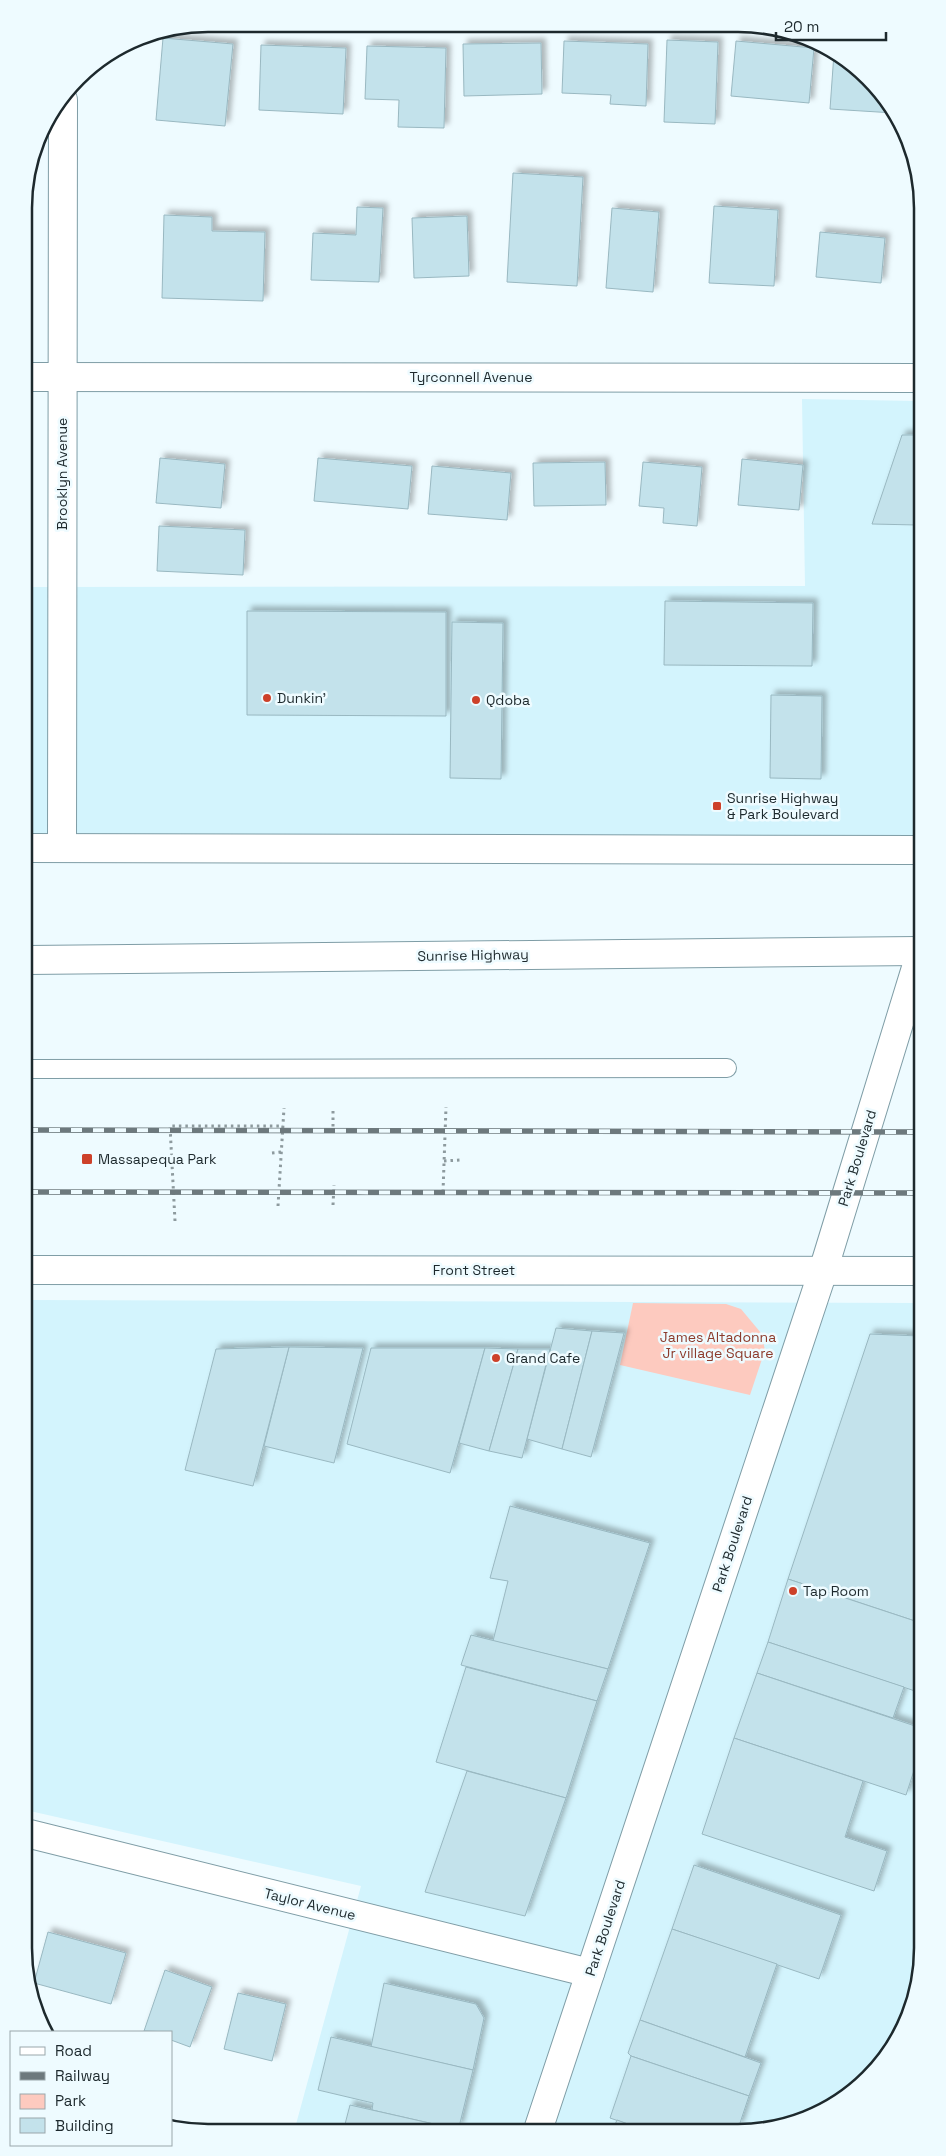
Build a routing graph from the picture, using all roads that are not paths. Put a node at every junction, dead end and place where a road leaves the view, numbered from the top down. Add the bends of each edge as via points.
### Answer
1 (63, 110) edge
2 (33, 377) edge
3 (62, 377) junction
4 (914, 378) edge
5 (33, 848) edge
6 (62, 848) junction
7 (914, 850) edge
8 (914, 951) edge
9 (33, 960) edge
10 (914, 973) edge
11 (726, 1068) dead end
12 (33, 1069) edge
13 (32, 1270) edge
14 (824, 1271) junction
15 (913, 1271) edge
16 (32, 1835) edge
17 (590, 1973) junction
18 (540, 2124) edge

1 - 3 main road, Brooklyn Avenue
2 - 3 main road, Tyrconnell Avenue
3 - 4 main road, Tyrconnell Avenue
3 - 6 main road, Brooklyn Avenue
5 - 6 main road
6 - 7 main road
8 - 9 main road, Sunrise Highway
10 - 14 main road, Park Boulevard
11 - 12 lane
13 - 14 main road, Front Street
14 - 15 main road, Front Street
14 - 17 main road, Park Boulevard
16 - 17 main road, Taylor Avenue
17 - 18 main road, Park Boulevard

